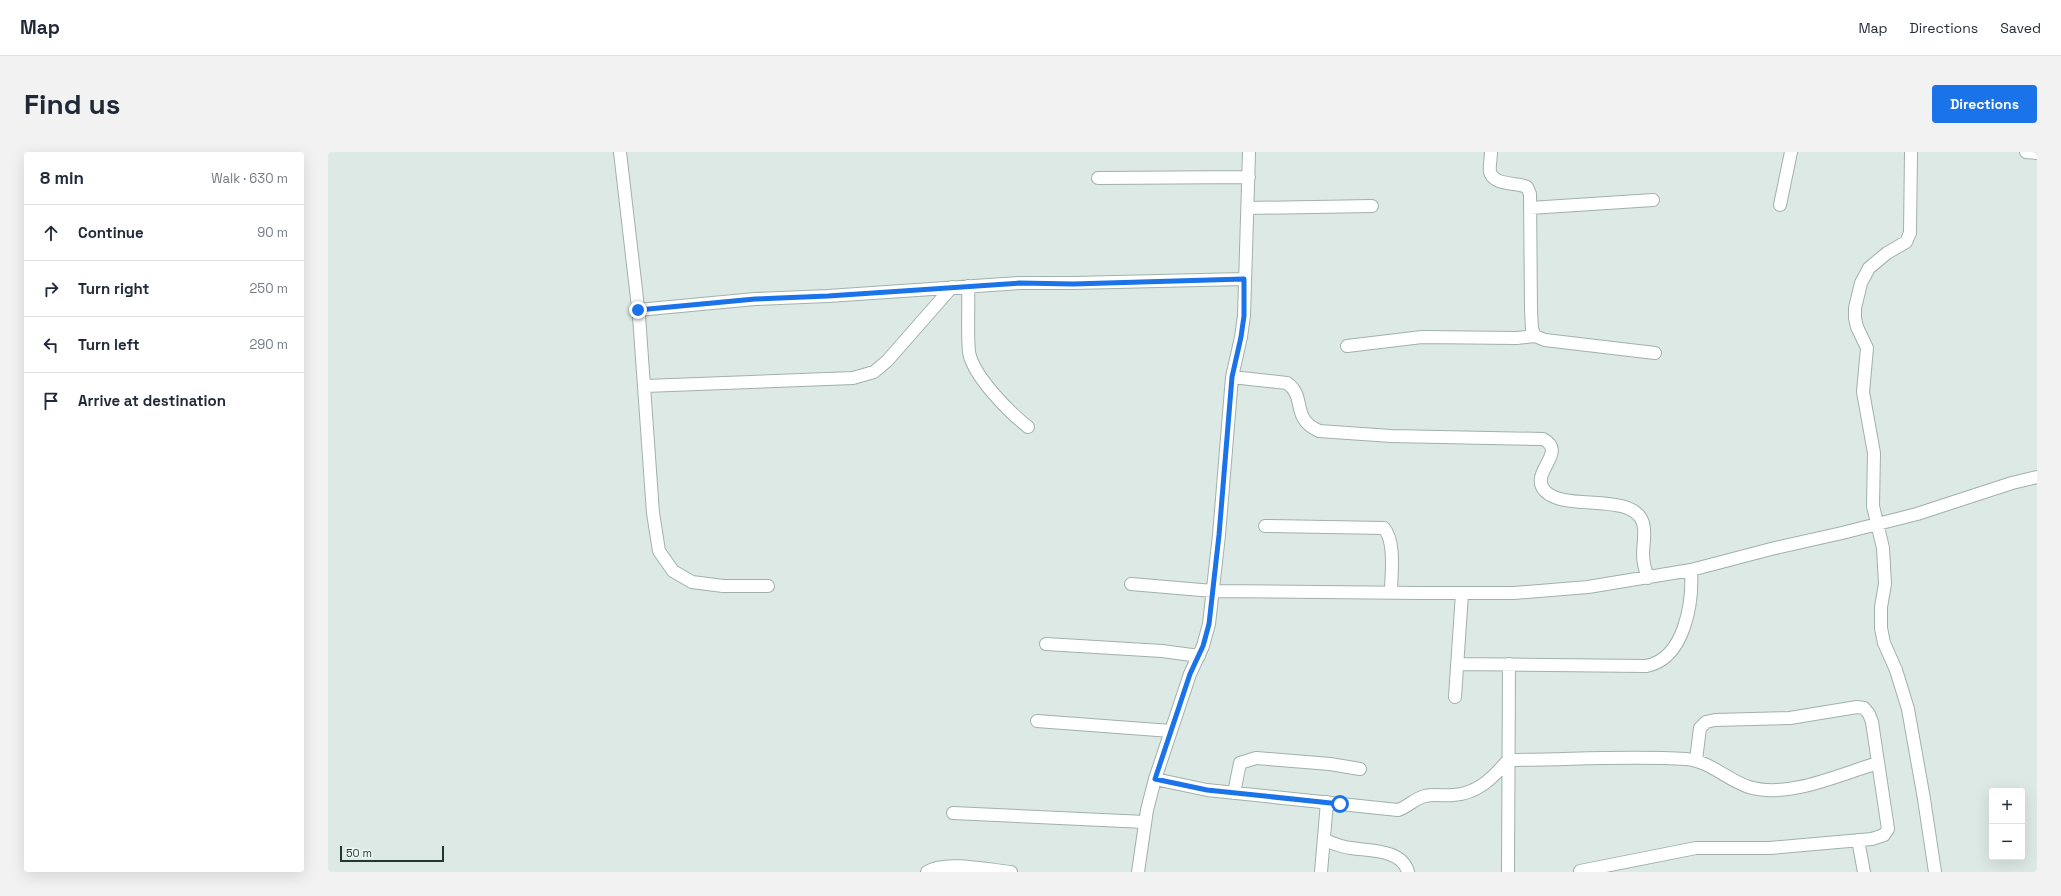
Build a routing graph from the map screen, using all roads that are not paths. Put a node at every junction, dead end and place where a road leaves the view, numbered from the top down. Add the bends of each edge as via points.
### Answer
1 (620, 152) edge
2 (1249, 152) edge
3 (1491, 152) edge
4 (1791, 152) edge
5 (1911, 152) edge
6 (2026, 152) edge
7 (2037, 153) edge
8 (1249, 177) junction
9 (1098, 178) dead end
10 (1653, 200) dead end
11 (1780, 205) dead end
12 (1372, 206) dead end
13 (1248, 208) junction
14 (1530, 208) junction
15 (1244, 279) junction
16 (968, 286) junction
17 (952, 287) junction
18 (638, 310) junction
19 (1535, 336) junction
20 (1348, 346) dead end
21 (1655, 353) dead end
22 (1232, 377) junction
23 (645, 386) junction
24 (1028, 427) dead end
25 (2037, 477) edge
26 (1878, 524) junction
27 (1265, 526) dead end
28 (1691, 570) junction
29 (1648, 578) junction
30 (1131, 584) dead end
31 (768, 586) dead end
32 (1214, 590) junction
33 (1390, 593) junction
34 (1462, 593) junction
35 (1046, 644) dead end
36 (1199, 656) junction
37 (1457, 664) junction
38 (1509, 664) junction
39 (1455, 697) dead end
40 (1037, 721) dead end
41 (1171, 731) junction
42 (1508, 760) junction
43 (1696, 760) junction
44 (1878, 762) junction
45 (1360, 769) dead end
46 (1155, 779) junction
47 (1234, 793) junction
48 (1327, 802) junction
49 (953, 813) dead end
50 (1145, 822) junction
51 (1324, 840) junction
52 (1858, 840) junction
53 (1580, 871) dead end
54 (927, 872) edge
55 (1010, 872) edge
56 (1138, 872) edge
57 (1321, 872) edge
58 (1408, 872) edge
59 (1508, 872) edge
60 (1864, 872) edge
61 (1935, 872) edge

1 - 18 street
2 - 8 street
3 - 14 street via 1490,172 1495,179 1527,187
4 - 11 street
5 - 26 street via 1910,233 1906,242 1869,268 1861,283 1855,308 1857,327 1867,348 1864,392 1874,453 1872,490
6 - 7 street
8 - 9 street
8 - 13 street
10 - 14 street
12 - 13 street
13 - 15 street
14 - 19 street via 1531,323
15 - 16 street
15 - 22 street via 1241,337
16 - 17 street
16 - 24 street via 969,352 972,363 1002,402
17 - 18 street via 748,299
17 - 23 street via 874,372 853,378
18 - 23 street
19 - 20 street via 1422,337
19 - 21 street via 1545,340
22 - 29 street via 1287,383 1297,394 1302,418 1308,426 1318,431 1390,436 1543,439 1549,442 1552,448 1551,456 1540,477 1540,484 1545,492 1576,501 1633,510 1643,523 1643,555
22 - 32 street
23 - 31 street via 653,513 659,551 673,572 692,582 723,586
25 - 26 street
26 - 28 street
26 - 61 street via 1883,548 1885,584 1881,607 1884,643 1896,670 1908,709
27 - 33 street via 1384,528 1392,542
28 - 29 street
28 - 38 street via 1692,588 1685,622 1675,646 1666,658 1656,664
29 - 34 street via 1588,587 1514,593
30 - 32 street
32 - 33 street
32 - 36 street via 1209,624
33 - 34 street
34 - 37 street
35 - 36 street via 1162,651
36 - 41 street via 1190,674
37 - 38 street
37 - 39 street
38 - 42 street
40 - 41 street
41 - 46 street
42 - 43 street
42 - 48 street via 1496,774 1478,788 1454,795 1426,795 1406,808 1398,810
42 - 59 street
43 - 44 street via 1749,786 1769,791 1806,785
43 - 44 street via 1700,728 1706,722 1790,718 1857,707 1864,708 1869,714
44 - 52 street via 1888,830 1884,835
45 - 47 street via 1256,758 1240,763
46 - 47 street
46 - 50 street
47 - 48 street
48 - 51 street
49 - 50 street
50 - 56 street
51 - 57 street
51 - 58 street via 1349,848 1378,851 1392,856 1403,862
52 - 53 street via 1770,848 1696,848
52 - 60 street
54 - 55 street via 945,866

